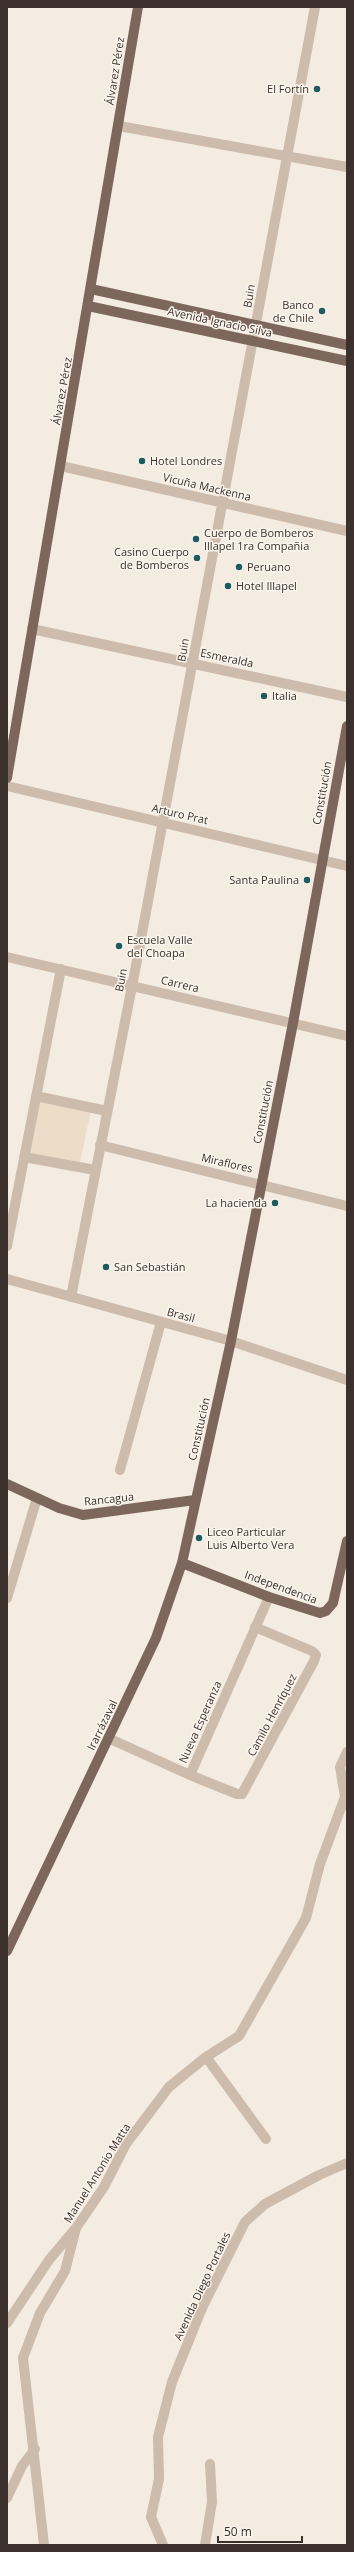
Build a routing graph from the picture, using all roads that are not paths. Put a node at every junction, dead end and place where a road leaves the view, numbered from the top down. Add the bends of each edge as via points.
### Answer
1 (138, 7) edge
2 (315, 7) edge
3 (119, 126) junction
4 (287, 156) junction
5 (347, 167) edge
6 (91, 289) junction
7 (88, 306) junction
8 (256, 326) junction
9 (253, 342) junction
10 (347, 345) edge
11 (347, 361) edge
12 (61, 466) junction
13 (222, 503) junction
14 (347, 531) edge
15 (32, 629) junction
16 (193, 663) junction
17 (347, 697) edge
18 (347, 726) edge
19 (7, 778) edge
20 (7, 786) edge
21 (163, 822) junction
22 (322, 860) junction
23 (347, 866) edge
24 (7, 957) edge
25 (61, 969) junction
26 (132, 985) junction
27 (293, 1023) junction
28 (347, 1036) edge
29 (36, 1096) junction
30 (107, 1111) junction
31 (100, 1145) junction
32 (24, 1157) junction
33 (95, 1170) junction
34 (261, 1184) junction
35 (347, 1206) edge
36 (7, 1246) edge
37 (7, 1279) edge
38 (71, 1296) junction
39 (161, 1322) junction
40 (231, 1341) junction
41 (347, 1380) edge
42 (120, 1470) dead end
43 (7, 1484) edge
44 (37, 1498) junction
45 (195, 1500) junction
46 (347, 1541) edge
47 (182, 1563) junction
48 (269, 1596) junction
49 (7, 1598) edge
50 (255, 1627) junction
51 (108, 1738) junction
52 (347, 1752) edge
53 (190, 1775) junction
54 (7, 1951) edge
55 (206, 2057) junction
56 (266, 2139) dead end
57 (347, 2163) edge
58 (76, 2228) junction
59 (7, 2323) edge
60 (35, 2450) junction
61 (210, 2464) dead end
62 (7, 2498) edge
63 (44, 2545) edge
64 (162, 2545) edge
65 (205, 2545) edge

1 - 3 main road, Álvarez Pérez
2 - 4 street, Buin
3 - 4 street
3 - 6 main road, Álvarez Pérez
4 - 5 street
4 - 8 street, Buin
6 - 7 main road, Álvarez Pérez
6 - 8 main road, Avenida Ignacio Silva
7 - 9 main road, Avenida Ignacio Silva
7 - 12 main road, Álvarez Pérez
8 - 9 street, Buin
8 - 10 main road, Avenida Ignacio Silva
9 - 11 main road, Avenida Ignacio Silva
9 - 13 street, Buin
12 - 13 street, Vicuña Mackenna
12 - 15 main road, Álvarez Pérez
13 - 14 street, Vicuña Mackenna
13 - 16 street, Buin
15 - 16 street, Esmeralda
15 - 19 main road, Álvarez Pérez
16 - 17 street, Esmeralda
16 - 21 street, Buin
18 - 22 main road, Constitución
20 - 21 street, Arturo Prat
21 - 22 street, Arturo Prat
21 - 26 street, Buin
22 - 23 street, Arturo Prat
22 - 27 main road, Constitución
24 - 25 street, Carrera
25 - 26 street, Carrera
25 - 29 street
26 - 27 street, Carrera
26 - 30 street, Buin
27 - 28 street, Carrera
27 - 34 main road, Constitución
29 - 30 street
29 - 32 street
30 - 31 street, Buin
31 - 33 street, Buin
31 - 34 street, Miraflores
32 - 33 street
32 - 36 street
33 - 38 street, Buin
34 - 35 street, Miraflores
34 - 40 main road, Constitución
37 - 38 street, Brasil
38 - 39 street, Brasil
39 - 40 street, Brasil
39 - 42 street
40 - 41 street, Brasil
40 - 45 main road, Constitución
43 - 44 main road, Rancagua
44 - 45 main road, Rancagua via 67,1511 92,1515
44 - 49 street
45 - 47 main road, Irarrázaval
46 - 48 main road, Independencia via 333,1603 326,1611 317,1613
47 - 48 main road, Independencia
47 - 51 main road, Irarrázaval via 156,1638
48 - 50 street, Nueva Esperanza
50 - 53 street, Nueva Esperanza
50 - 53 street, Camilo Henríquez via 312,1651 316,1655 314,1661 242,1794
51 - 53 street, Nueva Esperanza
51 - 54 main road, Irarrázaval
52 - 55 street, Manuel Antonio Matta via 340,1768 345,1797 320,1864 306,1918 239,2036
55 - 56 street
55 - 58 street, Manuel Antonio Matta via 169,2087 126,2144 104,2187
57 - 64 street, Avenida Diego Portales via 318,2175 265,2204 245,2222 202,2308 172,2382 158,2437 159,2479 151,2517
58 - 59 street via 48,2260
58 - 60 street, Manuel Antonio Matta via 65,2271 40,2313 23,2358
60 - 62 street via 22,2466
60 - 63 street, Manuel Antonio Matta
61 - 65 street via 212,2502

